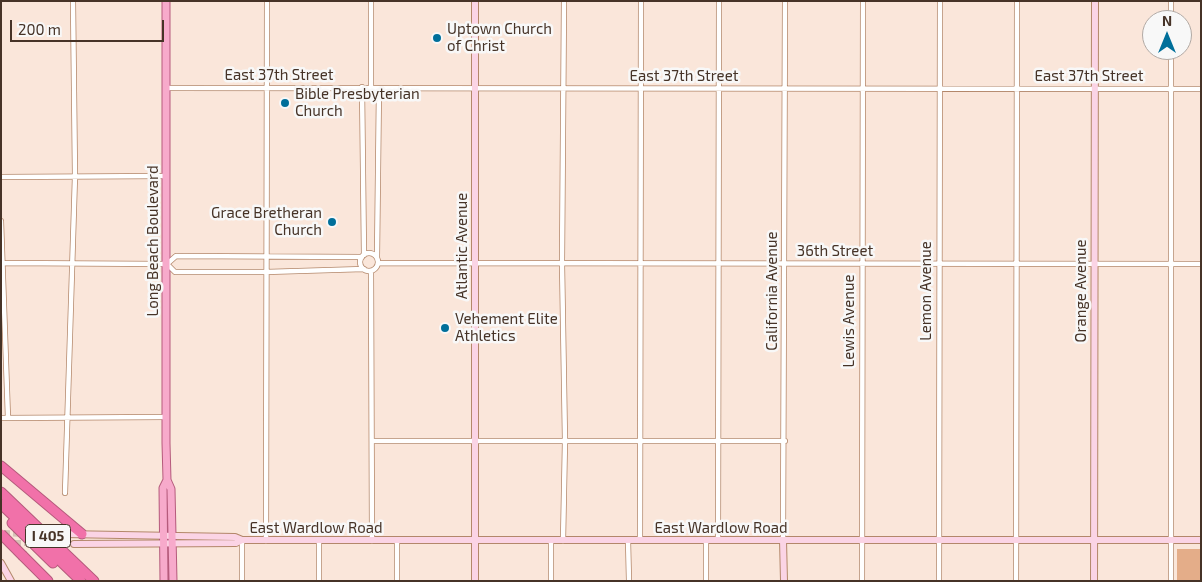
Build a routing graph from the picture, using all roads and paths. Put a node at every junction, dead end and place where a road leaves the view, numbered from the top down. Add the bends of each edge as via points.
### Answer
1 (73, 1) edge
2 (166, 1) edge
3 (267, 1) edge
4 (371, 1) edge
5 (475, 1) edge
6 (564, 1) edge
7 (641, 1) edge
8 (719, 1) edge
9 (785, 1) edge
10 (863, 1) edge
11 (940, 1) edge
12 (1017, 1) edge
13 (1095, 1) edge
14 (1171, 60) edge
15 (362, 87) junction
16 (370, 87) junction
17 (474, 87) junction
18 (564, 87) junction
19 (166, 88) junction
20 (266, 88) junction
21 (378, 88) junction
22 (641, 88) junction
23 (720, 88) junction
24 (785, 88) junction
25 (863, 88) junction
26 (940, 89) junction
27 (1017, 89) junction
28 (1094, 89) junction
29 (1171, 89) junction
30 (1201, 89) edge
31 (75, 176) junction
32 (166, 176) junction
33 (1, 177) edge
34 (1, 221) edge
35 (266, 256) junction
36 (363, 256) junction
37 (377, 257) junction
38 (378, 263) junction
39 (475, 263) junction
40 (562, 263) junction
41 (640, 263) junction
42 (718, 263) junction
43 (1016, 263) junction
44 (1094, 263) junction
45 (2, 264) edge
46 (72, 264) junction
47 (167, 264) junction
48 (784, 264) junction
49 (861, 264) junction
50 (938, 264) junction
51 (1170, 264) junction
52 (1201, 264) edge
53 (364, 269) junction
54 (371, 271) junction
55 (266, 272) junction
56 (67, 417) junction
57 (166, 417) junction
58 (1, 418) edge
59 (8, 418) junction
60 (372, 441) junction
61 (474, 441) junction
62 (564, 441) junction
63 (642, 441) junction
64 (719, 441) junction
65 (784, 442) junction
66 (1, 466) edge
67 (167, 480) junction
68 (1, 492) edge
69 (65, 493) dead end
70 (1, 500) edge
71 (1, 504) edge
72 (1, 513) edge
73 (2, 534) edge
74 (64, 534) tunnel mouth
75 (82, 534) junction
76 (163, 536) junction
77 (172, 540) junction
78 (242, 540) junction
79 (628, 540) junction
80 (640, 540) junction
81 (706, 540) junction
82 (718, 540) junction
83 (783, 540) junction
84 (861, 540) junction
85 (939, 540) junction
86 (1016, 540) junction
87 (1093, 540) junction
88 (1171, 540) junction
89 (1201, 540) edge
90 (266, 541) junction
91 (319, 541) junction
92 (372, 541) junction
93 (397, 541) junction
94 (475, 541) junction
95 (551, 541) junction
96 (563, 541) junction
97 (1, 543) edge
98 (15, 543) tunnel mouth
99 (74, 544) tunnel mouth
100 (163, 544) junction
101 (1, 564) edge
102 (11, 581) edge
103 (48, 581) edge
104 (72, 581) edge
105 (81, 581) edge
106 (85, 581) edge
107 (94, 581) edge
108 (164, 581) edge
109 (173, 581) edge
110 (242, 581) edge
111 (319, 581) edge
112 (397, 581) edge
113 (475, 581) edge
114 (551, 581) edge
115 (629, 581) edge
116 (706, 581) edge
117 (784, 581) edge
118 (862, 581) edge
119 (939, 581) edge
120 (1016, 581) edge
121 (1094, 581) edge
122 (1171, 581) edge

1 - 31 street
2 - 19 main road, Long Beach Boulevard
3 - 20 street
4 - 16 street
5 - 17 main road, Atlantic Avenue
6 - 18 street
7 - 22 street
8 - 23 street
9 - 24 street, California Avenue
10 - 25 street, Lewis Avenue
11 - 26 street, Lemon Avenue
12 - 27 street
13 - 28 main road, Orange Avenue
14 - 29 street
15 - 16 street, East 37th Street
15 - 20 street, East 37th Street
15 - 36 street
16 - 21 street, East 37th Street
17 - 18 street, East 37th Street
17 - 21 street, East 37th Street
17 - 39 main road, Atlantic Avenue
18 - 22 street, East 37th Street
18 - 40 street
19 - 20 street, East 37th Street
19 - 32 main road, Long Beach Boulevard
20 - 35 street
21 - 37 street
22 - 23 street, East 37th Street
22 - 41 street
23 - 24 street, East 37th Street
23 - 42 street
24 - 25 street, East 37th Street
24 - 48 street, California Avenue
25 - 26 street, East 37th Street
25 - 49 street, Lewis Avenue
26 - 27 street, East 37th Street
26 - 50 street, Lemon Avenue
27 - 28 street, East 37th Street
27 - 43 street
28 - 29 street, East 37th Street
28 - 44 main road, Orange Avenue
29 - 30 street, East 37th Street
29 - 51 street
31 - 32 street
31 - 33 street
31 - 46 street
32 - 47 main road, Long Beach Boulevard
34 - 45 street
35 - 36 street
35 - 47 street via 176,256
35 - 55 street
36 - 37 street via 372,254
36 - 53 street
37 - 38 street
38 - 39 street, 36th Street
38 - 54 street
39 - 40 street, 36th Street
39 - 61 main road, Atlantic Avenue
40 - 41 street, 36th Street
40 - 62 street
41 - 42 street, 36th Street
41 - 63 street
42 - 48 street, 36th Street
42 - 64 street
43 - 44 street, 36th Street
43 - 50 street, 36th Street
43 - 86 street
44 - 51 street, 36th Street
44 - 87 main road, Orange Avenue
45 - 46 street
45 - 59 street
46 - 47 street
46 - 56 street
47 - 55 street via 175,272
47 - 57 main road, Long Beach Boulevard
48 - 49 street, 36th Street
48 - 65 street, California Avenue
49 - 50 street, 36th Street
49 - 84 street, Lewis Avenue
50 - 85 street, Lemon Avenue
51 - 52 street, 36th Street
51 - 88 street
53 - 54 street
53 - 55 street
54 - 60 street
55 - 90 street
56 - 57 street
56 - 59 street
56 - 69 street
57 - 67 main road, Long Beach Boulevard
58 - 59 street
60 - 61 street
60 - 92 street
61 - 62 street
61 - 94 main road, Atlantic Avenue
62 - 63 street
62 - 96 street
63 - 64 street
63 - 80 street
64 - 65 street
64 - 82 street
65 - 83 street, California Avenue
66 - 75 highway
67 - 76 main road, Long Beach Boulevard via 163,488
67 - 77 main road, Long Beach Boulevard via 171,489
68 - 107 highway, I 405
70 - 106 highway
71 - 105 highway
72 - 104 highway, I 405
73 - 103 highway, bridge
74 - 75 main road, East Wardlow Road
75 - 76 main road, East Wardlow Road
76 - 77 main road, East Wardlow Road
76 - 100 main road, Long Beach Boulevard
77 - 78 main road, East Wardlow Road via 236,543
77 - 100 main road, East Wardlow Road
77 - 109 main road, Long Beach Boulevard
78 - 90 main road, East Wardlow Road
78 - 110 street
79 - 80 main road, East Wardlow Road
79 - 96 main road, East Wardlow Road
79 - 115 street
80 - 81 main road, East Wardlow Road
81 - 82 main road, East Wardlow Road
81 - 116 street
82 - 83 main road, East Wardlow Road
83 - 84 main road, East Wardlow Road
83 - 117 main road, California Avenue
84 - 85 main road, East Wardlow Road
84 - 118 street, Lewis Avenue
85 - 86 main road, East Wardlow Road
85 - 119 street, Lemon Avenue
86 - 87 main road, East Wardlow Road
86 - 120 street
87 - 88 main road, East Wardlow Road
87 - 121 main road, Orange Avenue
88 - 89 main road, East Wardlow Road
88 - 122 street
90 - 91 main road, East Wardlow Road
91 - 92 main road, East Wardlow Road
91 - 111 street
92 - 93 main road, East Wardlow Road
93 - 94 main road, East Wardlow Road
93 - 112 street
94 - 95 main road, East Wardlow Road
94 - 113 main road, Atlantic Avenue
95 - 96 main road, East Wardlow Road
95 - 114 street
97 - 98 main road
99 - 100 main road, East Wardlow Road
100 - 108 main road, Long Beach Boulevard
101 - 102 main road

